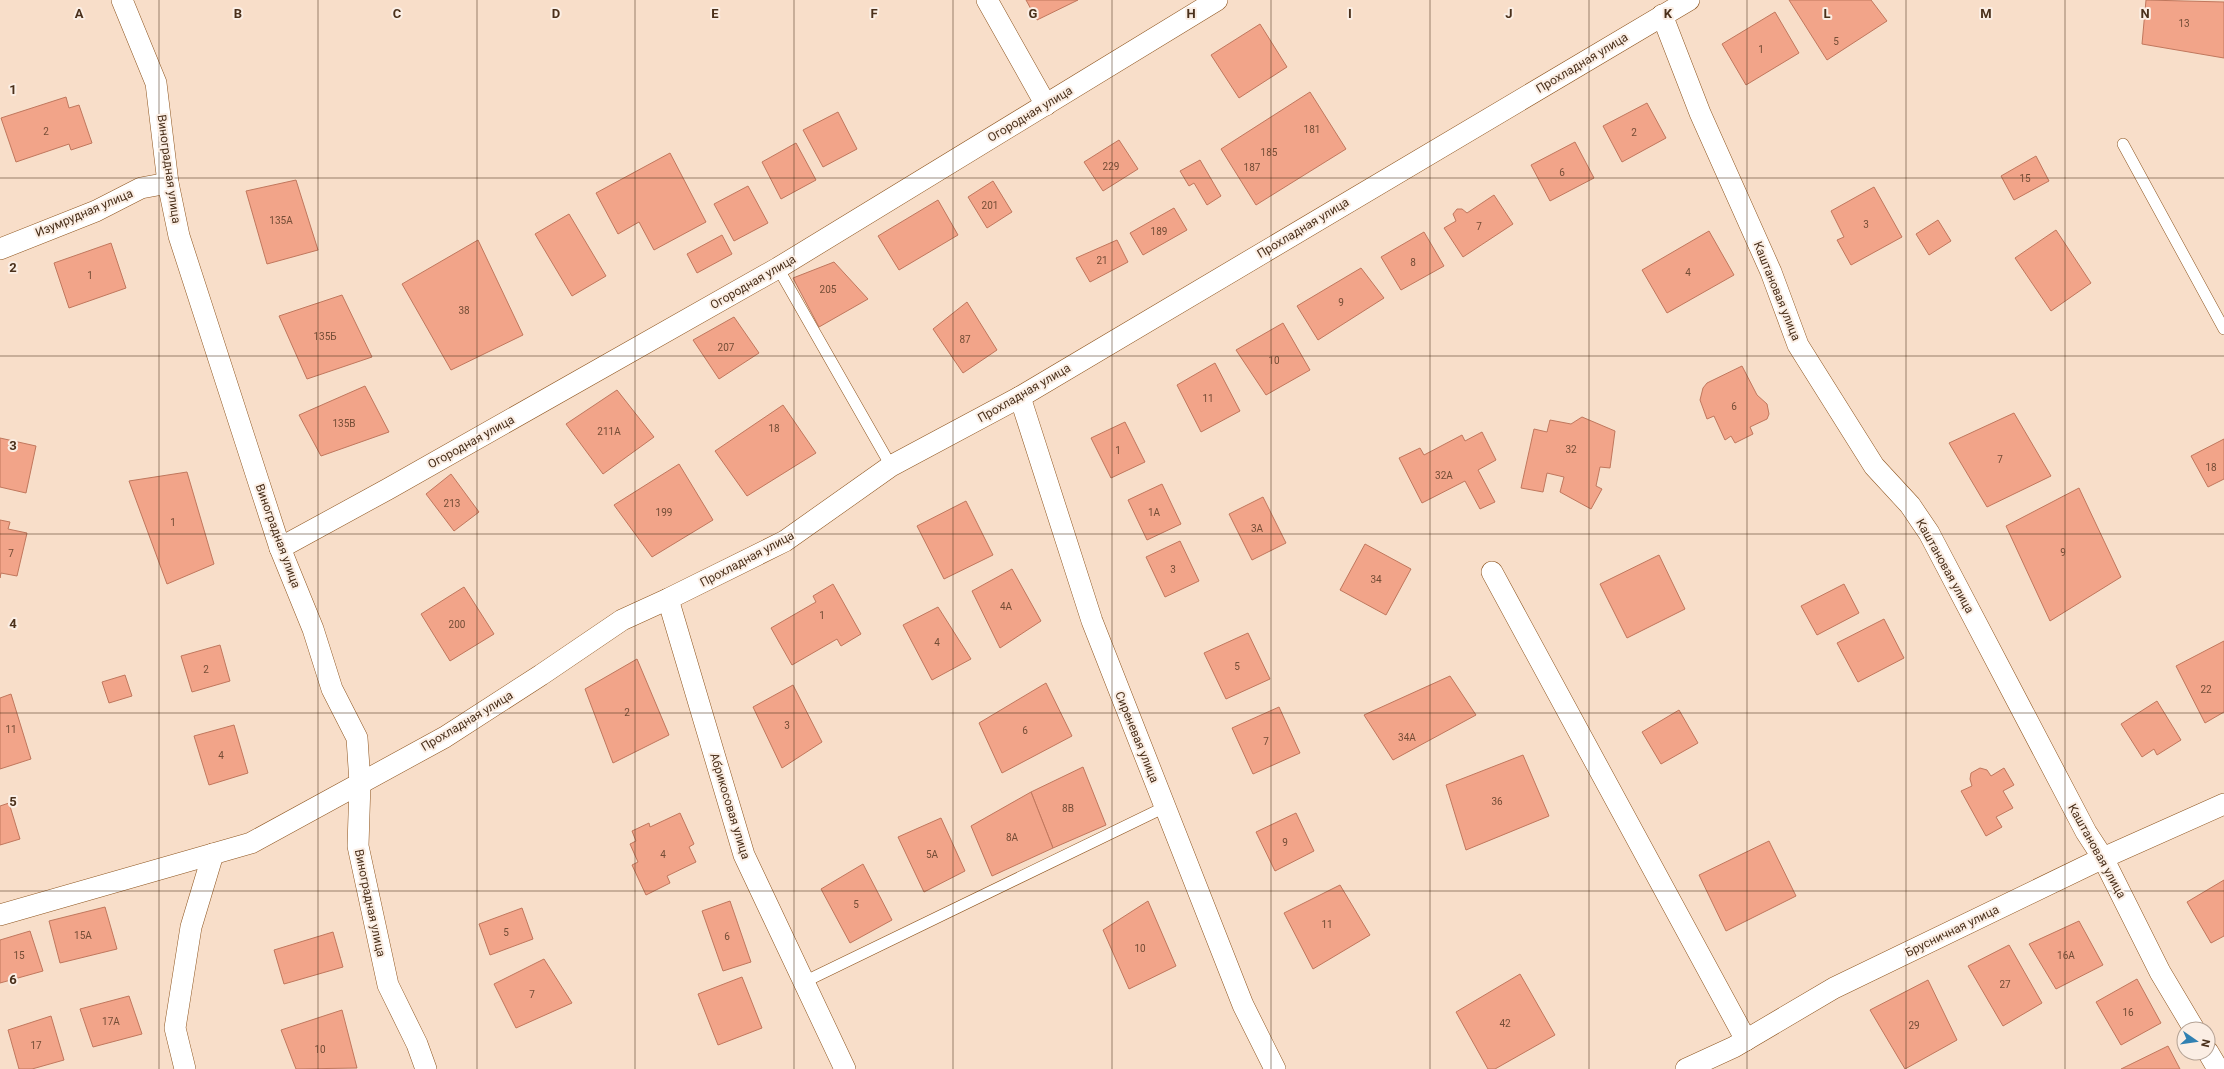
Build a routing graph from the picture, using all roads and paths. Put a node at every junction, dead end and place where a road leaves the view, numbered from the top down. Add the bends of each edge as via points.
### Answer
1 (122, 0) edge
2 (987, 0) edge
3 (1216, 0) edge
4 (1689, 0) edge
5 (1662, 15) junction
6 (1046, 104) junction
7 (2123, 144) dead end
8 (168, 183) junction
9 (0, 249) edge
10 (778, 268) junction
11 (2224, 329) edge
12 (1020, 397) junction
13 (891, 466) junction
14 (280, 548) junction
15 (1492, 572) dead end
16 (668, 599) junction
17 (360, 782) junction
18 (2224, 804) edge
19 (1165, 807) junction
20 (213, 854) junction
21 (2103, 858) junction
22 (0, 915) edge
23 (804, 982) junction
24 (2189, 1021) edge
25 (1746, 1040) junction
26 (186, 1069) edge
27 (426, 1069) edge
28 (845, 1069) edge
29 (1275, 1069) edge
30 (1686, 1069) edge

1 - 8 street, Виноградная улица via 156,83
2 - 6 street
3 - 6 street, Огородная улица
4 - 5 street, Прохладная улица
5 - 12 street, Прохладная улица
5 - 21 street, Каштановая улица via 1700,113 1771,272 1798,344 1874,466 1910,505 1929,533 2086,832
6 - 10 street, Огородная улица
7 - 11 lane
8 - 9 street, Изумрудная улица via 141,188 96,211
8 - 14 street, Виноградная улица via 179,236
10 - 13 lane
10 - 14 street, Огородная улица
12 - 13 street, Прохладная улица
12 - 19 street, Сиреневая улица via 1092,622
13 - 16 street, Прохладная улица via 785,541
14 - 17 street, Виноградная улица via 313,629 332,689 357,738
15 - 25 street
16 - 17 street, Прохладная улица via 622,620 445,737
16 - 23 street, Абрикосовая улица via 744,854
17 - 20 street, Прохладная улица via 251,843
17 - 27 street, Виноградная улица via 358,846 388,985 417,1044
18 - 21 street, Брусничная улица
19 - 23 lane
19 - 29 street, Сиреневая улица via 1243,1004
20 - 22 street, Прохладная улица
20 - 26 street via 190,927 175,1028
21 - 24 street, Каштановая улица via 2160,972
21 - 25 street, Брусничная улица via 1834,988
23 - 28 street, Абрикосовая улица
25 - 30 street, Брусничная улица

